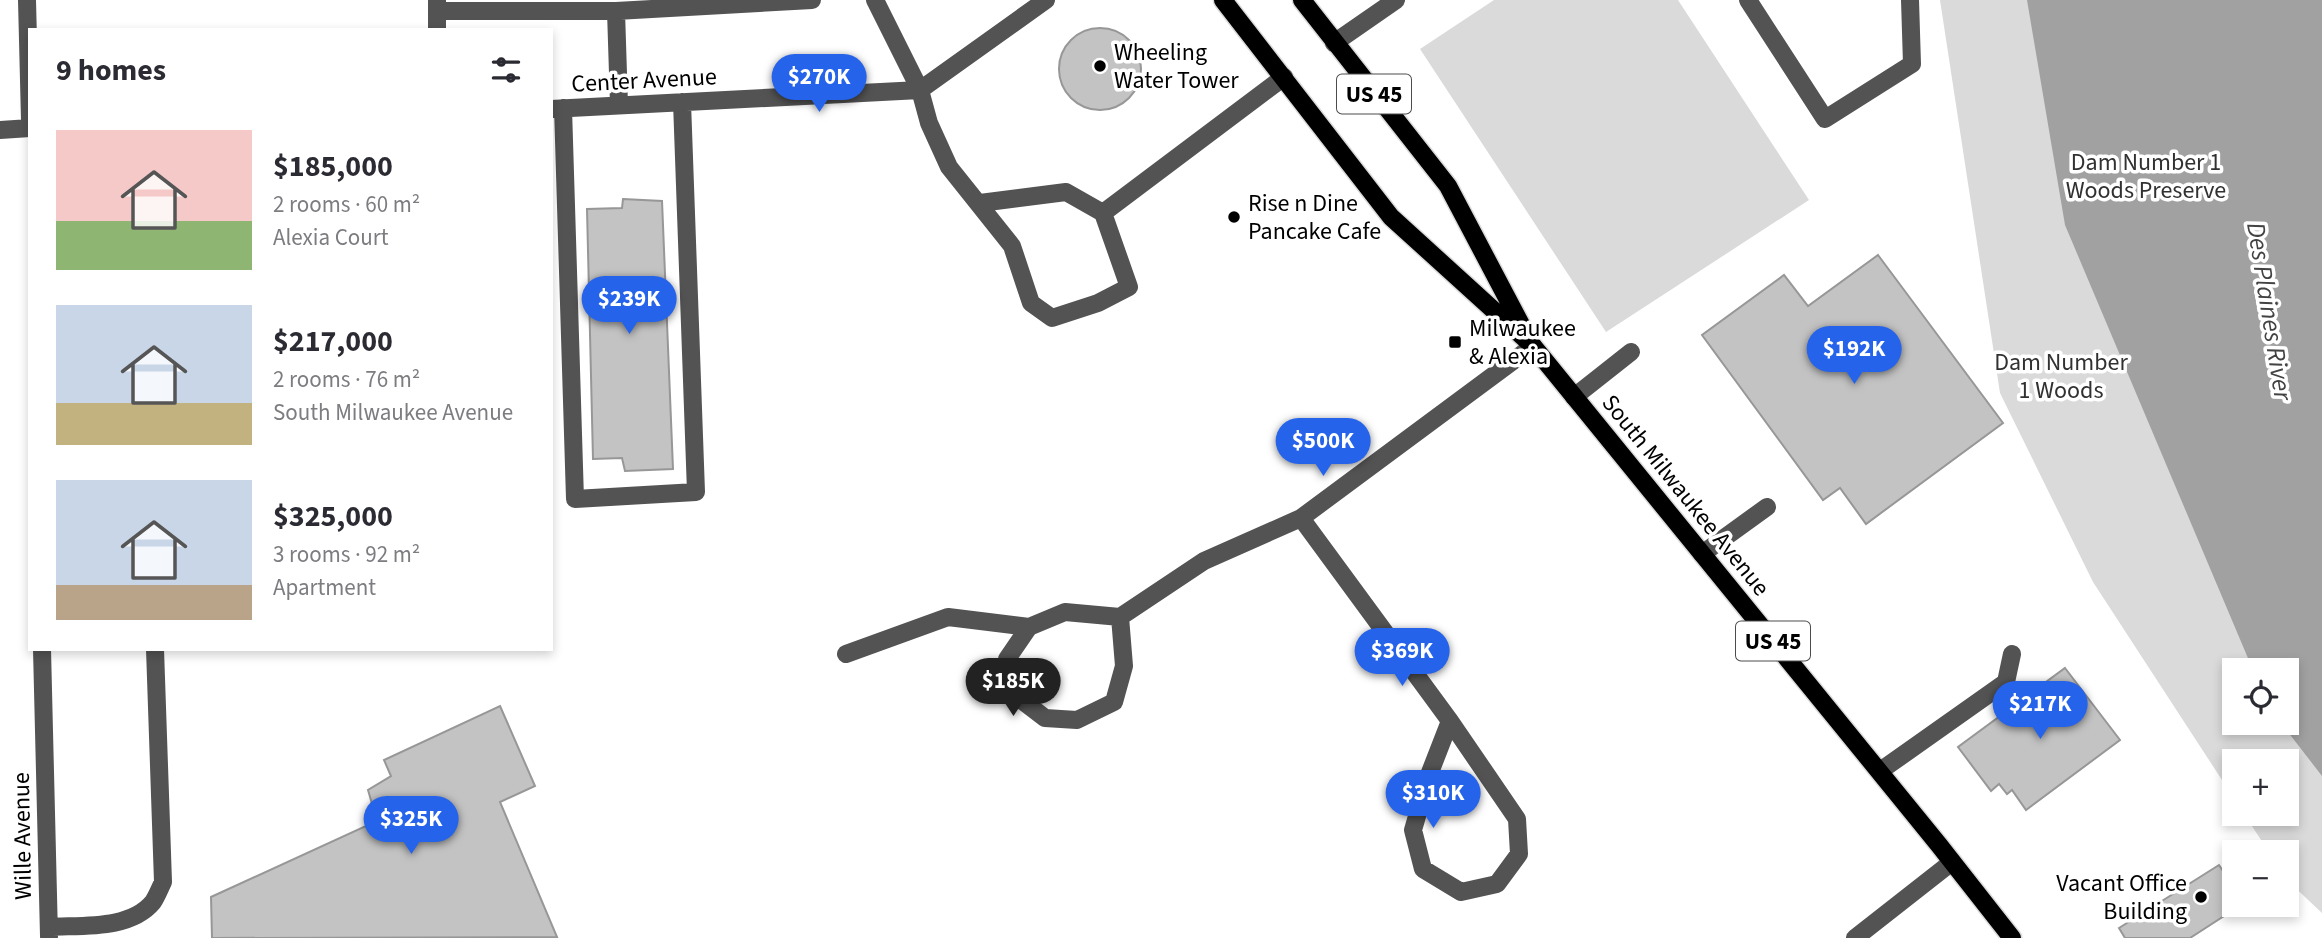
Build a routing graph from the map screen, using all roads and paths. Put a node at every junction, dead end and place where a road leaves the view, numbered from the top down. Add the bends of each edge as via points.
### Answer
1 (27, 0) edge
2 (812, 0) edge
3 (875, 0) edge
4 (1046, 0) edge
5 (1223, 0) edge
6 (1302, 0) edge
7 (1396, 0) edge
8 (1748, 0) edge
9 (1910, 0) edge
10 (437, 5) edge
11 (616, 11) junction
12 (437, 28) edge
13 (28, 40) edge
14 (1334, 43) junction
15 (1284, 77) junction
16 (920, 90) junction
17 (682, 102) junction
18 (619, 105) junction
19 (557, 108) edge
20 (28, 128) edge
21 (0, 130) edge
22 (980, 203) junction
23 (1103, 213) junction
24 (1532, 346) junction
25 (1631, 352) dead end
26 (1574, 397) junction
27 (1767, 506) dead end
28 (1301, 518) junction
29 (1702, 554) junction
30 (1120, 617) junction
31 (1029, 627) junction
32 (42, 651) edge
33 (155, 651) edge
34 (846, 654) dead end
35 (2012, 654) dead end
36 (1450, 721) junction
37 (1880, 771) junction
38 (1952, 862) junction
39 (49, 933) edge
40 (1855, 938) edge
41 (2012, 938) edge

1 - 13 street
2 - 11 street
3 - 16 street
4 - 16 street
5 - 15 main road, South Milwaukee Avenue / US 45
6 - 14 main road, South Milwaukee Avenue / US 45
7 - 14 street
8 - 9 street via 1825,119 1912,65
10 - 11 street
10 - 12 street
11 - 18 street
14 - 24 main road, South Milwaukee Avenue / US 45 via 1448,186
15 - 23 street
15 - 24 main road, South Milwaukee Avenue / US 45 via 1391,217
16 - 17 street, Center Avenue
16 - 22 street via 949,167
17 - 18 street, Center Avenue
17 - 19 street via 696,492 575,499
18 - 19 street, Center Avenue
20 - 21 street
22 - 23 street via 1066,192
22 - 23 street via 1012,246 1031,303 1052,318 1129,287
24 - 26 main road, South Milwaukee Avenue / US 45
24 - 28 street
25 - 26 street
26 - 29 main road, South Milwaukee Avenue / US 45
27 - 29 street
28 - 30 street via 1204,561
28 - 36 street
29 - 37 main road, South Milwaukee Avenue / US 45
30 - 31 street via 1065,612
30 - 31 street via 1124,666 1114,702 1077,720 1045,718 1020,699 1007,659
31 - 34 street via 948,617
32 - 39 street, Wille Avenue
33 - 39 street via 163,882 153,901 137,914 116,923
35 - 37 street via 2006,682
36 - 36 street via 1517,819 1519,854 1497,884 1461,892 1423,869 1413,831
37 - 38 main road, South Milwaukee Avenue / US 45
38 - 40 street
38 - 41 main road, South Milwaukee Avenue / US 45

